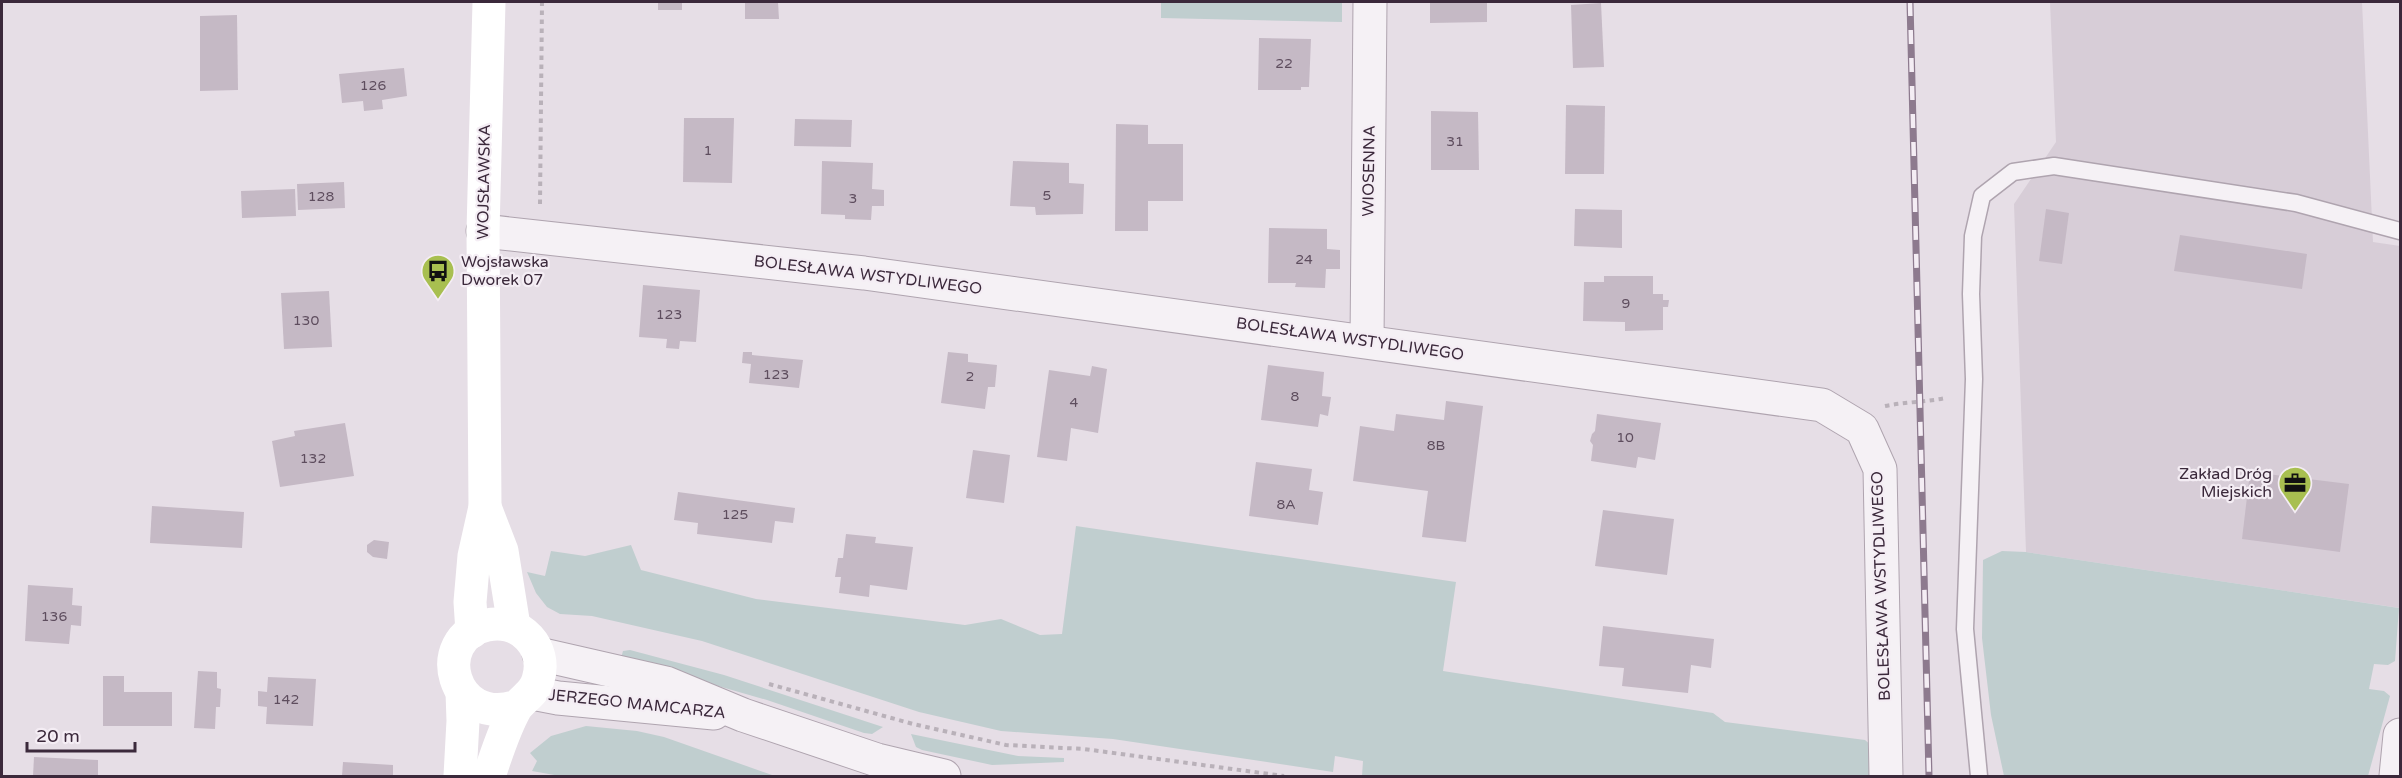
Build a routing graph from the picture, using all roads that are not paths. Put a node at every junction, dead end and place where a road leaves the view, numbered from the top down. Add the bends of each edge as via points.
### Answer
1 (489, 2) edge
2 (1370, 2) edge
3 (483, 231) junction
4 (2400, 231) edge
5 (1367, 341) junction
6 (485, 507) junction
7 (514, 627) junction
8 (472, 632) junction
9 (539, 654) junction
10 (462, 692) junction
11 (525, 699) junction
12 (743, 715) junction
13 (2400, 740) edge
14 (460, 777) edge
15 (489, 777) edge
16 (944, 777) edge
17 (1886, 777) edge
18 (1979, 777) edge
19 (2382, 777) edge
20 (2396, 777) edge

1 - 3 street, WOJSŁAWSKA
2 - 5 street, WIOSENNA
3 - 5 street, BOLESŁAWA WSTYDLIWEGO via 864,273
3 - 6 street, WOJSŁAWSKA
4 - 18 lane via 2296,204 2054,166 2013,172 1982,196 1972,236 1974,379 1965,629
5 - 17 street, BOLESŁAWA WSTYDLIWEGO via 1822,405 1862,429 1880,469
6 - 7 street, WOJSŁAWSKA via 502,551
6 - 8 street, WOJSŁAWSKA via 474,556
7 - 8 street via 490,624
7 - 9 street via 533,641
8 - 10 street via 460,644 454,659 454,673
9 - 11 street via 540,674
9 - 12 street, JERZEGO MAMCARZA via 666,683
10 - 11 street via 474,704 492,710
10 - 14 street
11 - 12 street, JERZEGO MAMCARZA via 558,698
11 - 15 street via 500,743
12 - 16 street, JERZEGO MAMCARZA via 877,760
13 - 19 street
13 - 20 street

